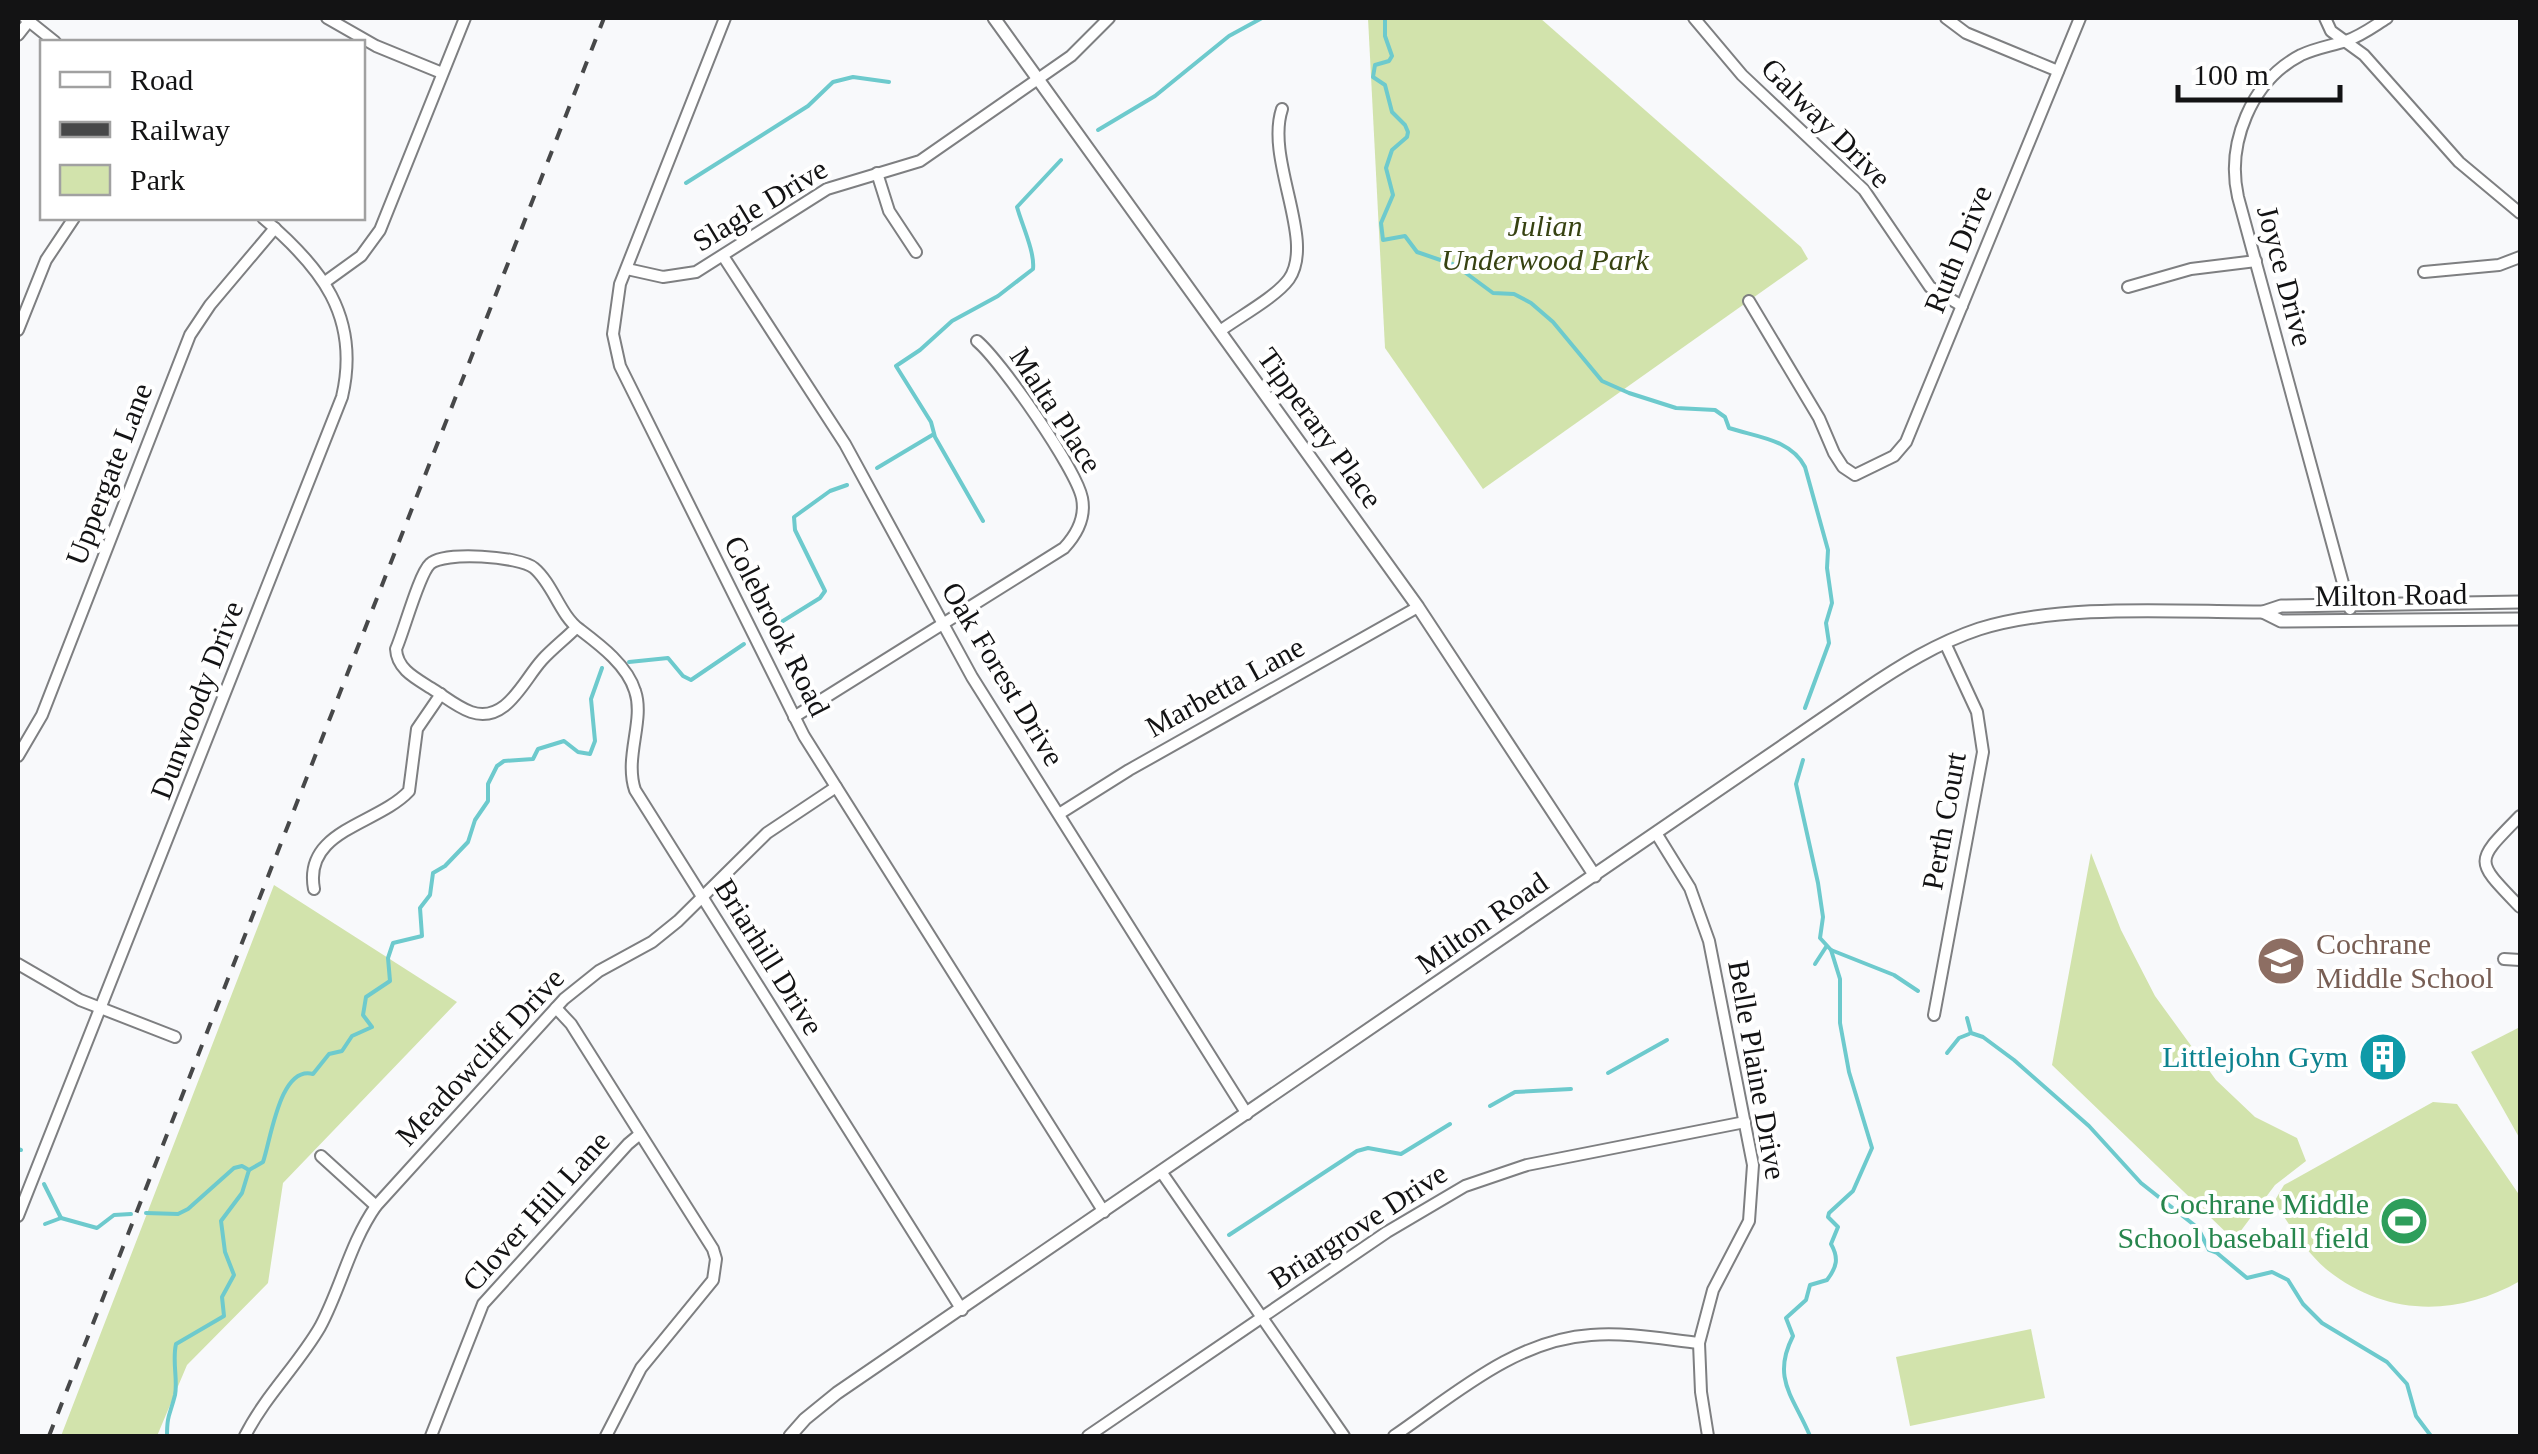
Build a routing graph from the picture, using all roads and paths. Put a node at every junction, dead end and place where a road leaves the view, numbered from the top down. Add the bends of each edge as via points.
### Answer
1 (327, 18) edge
2 (465, 18) edge
3 (724, 18) edge
4 (994, 18) edge
5 (1108, 18) edge
6 (1695, 18) edge
7 (1946, 18) edge
8 (2080, 18) edge
9 (2325, 18) edge
10 (2387, 18) edge
11 (27, 19) edge
12 (18, 34) edge
13 (52, 40) edge
14 (2346, 41) junction
15 (2058, 71) junction
16 (442, 73) junction
17 (1038, 78) junction
18 (1282, 109) dead end
19 (878, 173) junction
20 (2520, 213) edge
21 (73, 220) edge
22 (265, 220) edge
23 (275, 228) junction
24 (916, 252) dead end
25 (723, 256) junction
26 (2520, 257) edge
27 (2256, 262) junction
28 (627, 269) junction
29 (2424, 272) dead end
30 (325, 282) junction
31 (2128, 287) dead end
32 (1749, 301) dead end
33 (1962, 306) junction
34 (18, 330) edge
35 (1220, 331) junction
36 (976, 341) dead end
37 (2520, 602) edge
38 (2350, 604) junction
39 (1418, 607) junction
40 (2263, 612) junction
41 (2520, 619) edge
42 (2350, 620) junction
43 (941, 624) junction
44 (576, 628) junction
45 (1944, 642) junction
46 (441, 694) junction
47 (794, 717) junction
48 (18, 756) edge
49 (836, 786) junction
50 (1060, 814) junction
51 (2520, 816) edge
52 (1656, 833) junction
53 (1594, 876) junction
54 (314, 889) dead end
55 (702, 897) junction
56 (2520, 907) edge
57 (2504, 959) dead end
58 (2520, 960) edge
59 (18, 964) edge
60 (99, 1008) junction
61 (556, 1008) junction
62 (1934, 1015) dead end
63 (174, 1037) dead end
64 (1248, 1114) junction
65 (1746, 1122) junction
66 (640, 1134) junction
67 (320, 1156) dead end
68 (1162, 1172) junction
69 (376, 1206) junction
70 (1104, 1212) junction
71 (18, 1216) edge
72 (962, 1310) junction
73 (1262, 1318) junction
74 (1698, 1343) junction
75 (245, 1436) edge
76 (431, 1436) edge
77 (606, 1436) edge
78 (790, 1436) edge
79 (1088, 1436) edge
80 (1344, 1436) edge
81 (1394, 1436) edge
82 (1708, 1436) edge

1 - 16 street
2 - 16 street
3 - 28 street, Colebrook Road
4 - 17 street, Tipperary Place
5 - 17 street, Slagle Drive
6 - 33 street, Galway Drive via 1742,75 1864,190 1930,287
7 - 15 street via 1985,42
8 - 15 street, Ruth Drive
9 - 14 street
10 - 14 street, Joyce Drive
11 - 12 street
11 - 13 street
14 - 20 street via 2459,162
14 - 27 street, Joyce Drive via 2279,70 2244,122 2235,182
15 - 33 street, Ruth Drive
16 - 30 street via 380,230 361,256
17 - 19 street, Slagle Drive via 938,151
17 - 35 street, Tipperary Place
18 - 35 street via 1277,143 1297,244 1294,268 1282,286
19 - 24 street via 889,211
19 - 25 street, Slagle Drive via 827,189
21 - 34 street via 46,260
22 - 23 street, Dunwoody Drive
23 - 30 street, Dunwoody Drive
23 - 48 street, Uppergate Lane via 190,335 42,715
25 - 28 street, Slagle Drive via 682,276
25 - 43 street, Oak Forest Drive via 845,444
26 - 29 street
27 - 31 street via 2190,269
27 - 38 street, Joyce Drive
28 - 47 street, Colebrook Road via 613,320 620,366
30 - 60 street, Dunwoody Drive via 342,329 342,398
32 - 33 street, Ruth Drive via 1834,453 1855,475 1894,456 1906,442
35 - 39 street, Tipperary Place
36 - 43 street, Malta Place via 1065,464 1082,498 1081,524 1064,548
37 - 38 street, Milton Road
38 - 40 street, Milton Road
38 - 42 street, Joyce Drive
39 - 50 street, Marbetta Lane
39 - 53 street, Tipperary Place
40 - 42 street, Milton Road via 2281,621
40 - 45 street, Milton Road via 2044,616
41 - 42 street, Milton Road
43 - 47 street, Malta Place
43 - 50 street, Oak Forest Drive
44 - 46 street, Briarhill Drive via 502,709 470,712
44 - 46 street, Briarhill Drive via 529,564 434,560 423,571 396,657
44 - 55 street, Briarhill Drive via 616,661 634,688 635,790
45 - 52 street, Milton Road
45 - 62 street, Perth Court via 1977,712 1983,752
46 - 54 street via 418,729 409,790 318,852
47 - 49 street, Colebrook Road
49 - 55 street, Meadowcliff Drive via 766,833
49 - 70 street, Colebrook Road
50 - 64 street, Oak Forest Drive
51 - 56 street via 2486,851 2484,864
52 - 53 street, Milton Road
52 - 65 street, Belle Plaine Drive via 1690,888 1710,942
53 - 64 street, Milton Road
55 - 61 street, Meadowcliff Drive via 652,942 586,979
55 - 72 street, Briarhill Drive
57 - 58 street
59 - 60 street
60 - 63 street
60 - 71 street, Dunwoody Drive
61 - 66 street
61 - 69 street, Meadowcliff Drive
64 - 68 street, Milton Road
65 - 73 street, Briargrove Drive via 1526,1165 1465,1186
65 - 74 street, Belle Plaine Drive via 1754,1180 1749,1222 1713,1290
66 - 76 street, Clover Hill Lane via 492,1292
66 - 77 street via 713,1249 715,1270 641,1368
67 - 69 street
68 - 70 street, Milton Road
68 - 73 street
69 - 75 street, Meadowcliff Drive via 317,1332
70 - 72 street, Milton Road
72 - 78 street, Milton Road via 822,1405
73 - 79 street, Briargrove Drive
73 - 80 street
74 - 81 street via 1612,1334 1550,1342 1512,1357
74 - 82 street, Belle Plaine Drive

